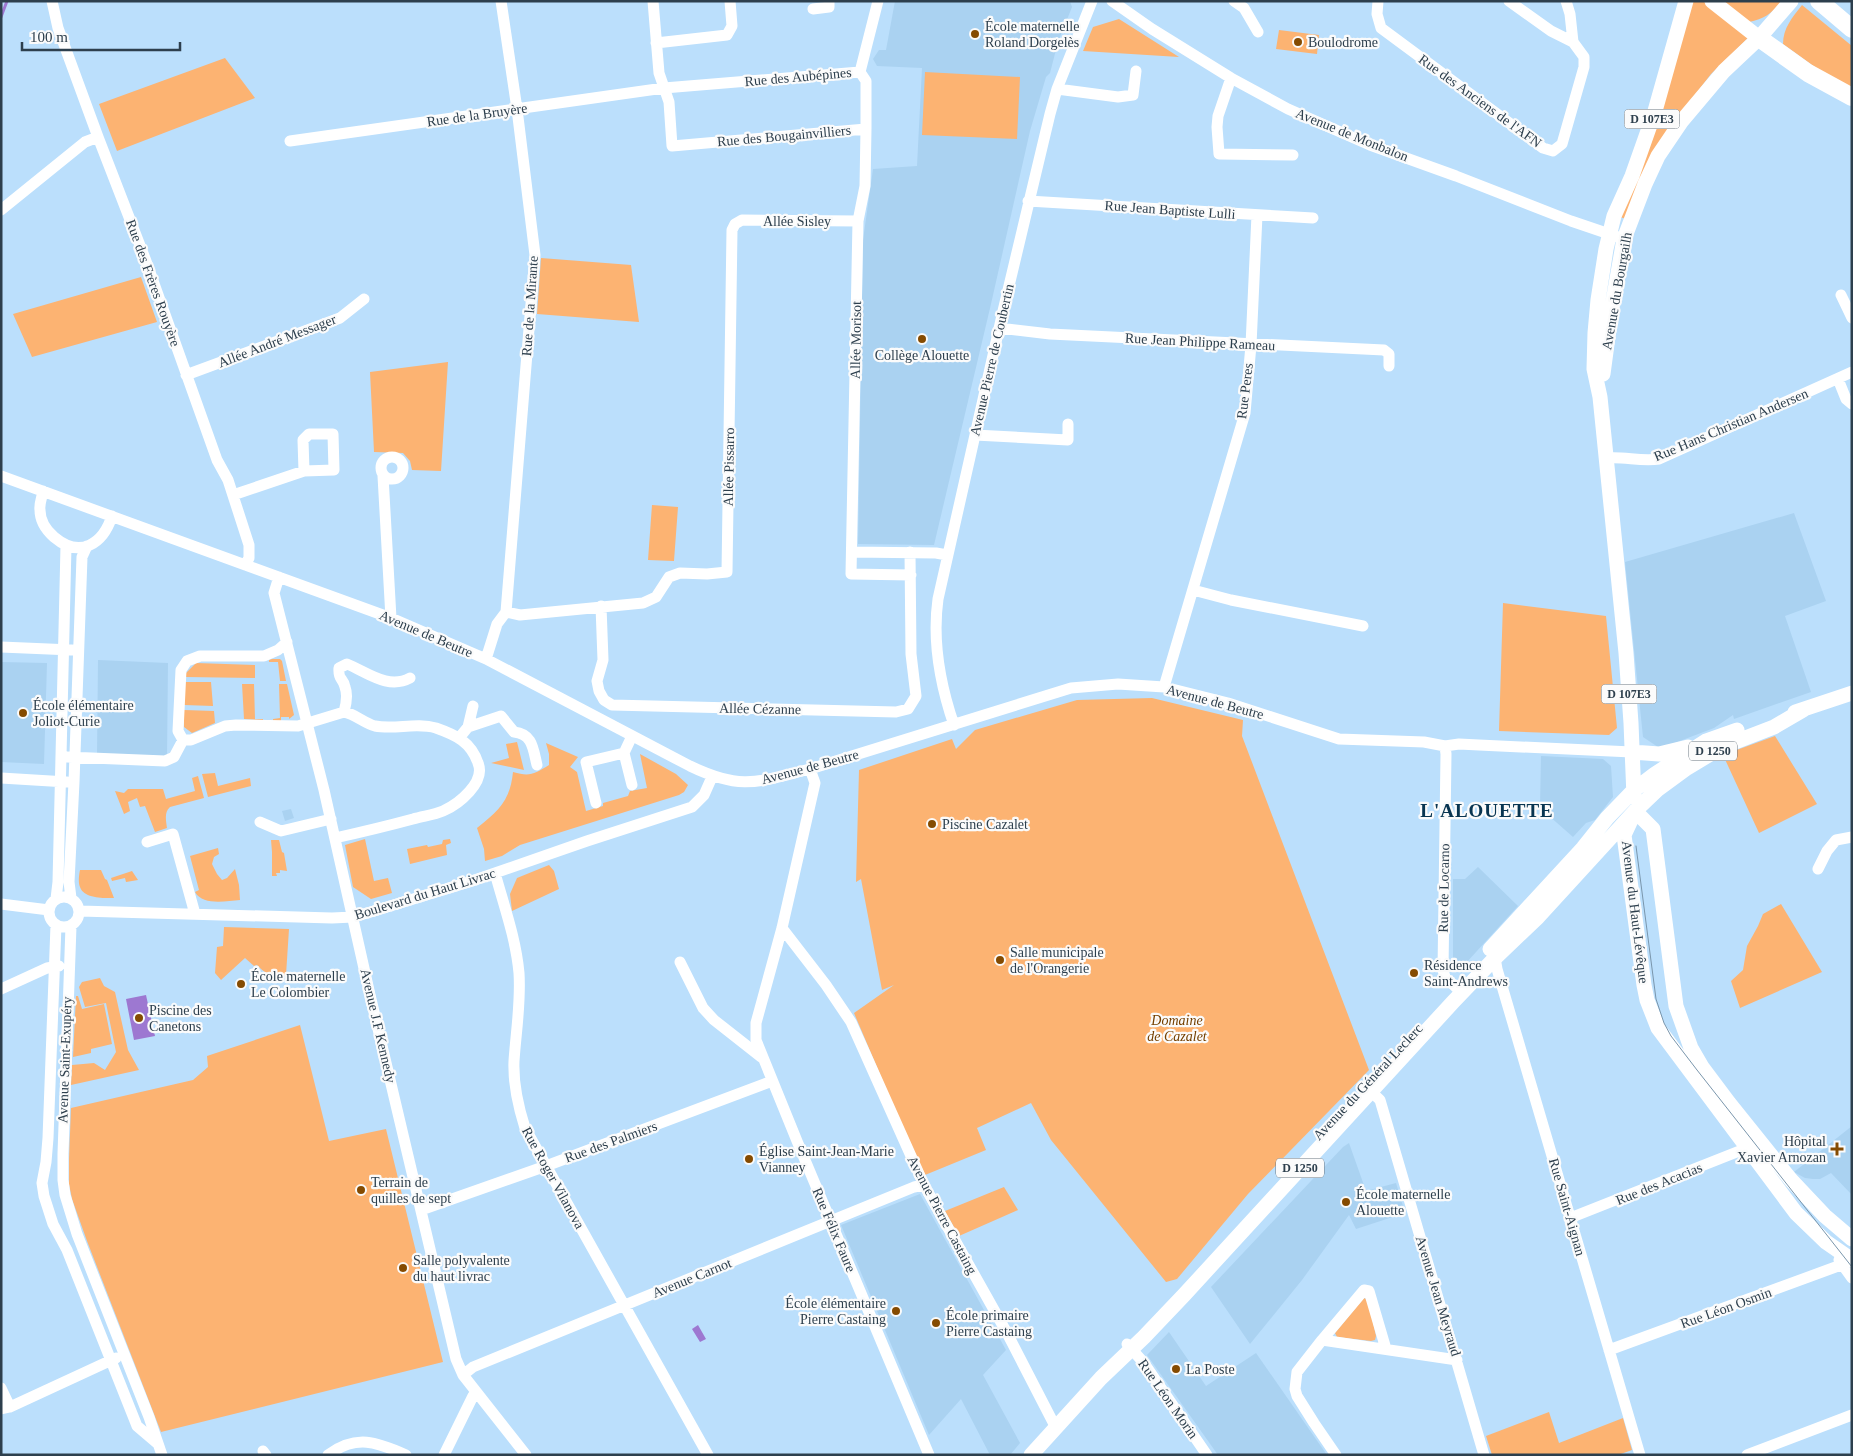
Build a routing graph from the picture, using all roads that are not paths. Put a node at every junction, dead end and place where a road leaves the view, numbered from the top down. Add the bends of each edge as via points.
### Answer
1 (52, 1) edge
2 (502, 1) edge
3 (653, 1) edge
4 (730, 1) edge
5 (829, 1) edge
6 (878, 1) edge
7 (1092, 1) edge
8 (1112, 1) edge
9 (1234, 1) edge
10 (1378, 1) edge
11 (1509, 1) edge
12 (1566, 1) edge
13 (1686, 1) edge
14 (1712, 1) edge
15 (1791, 1) edge
16 (1819, 1) edge
17 (813, 9) dead end
18 (1852, 29) edge
19 (1258, 32) dead end
20 (1759, 38) junction
21 (1573, 42) junction
22 (656, 44) junction
23 (1136, 71) dead end
24 (860, 72) junction
25 (1231, 78) junction
26 (664, 88) junction
27 (1057, 88) junction
28 (1852, 97) edge
29 (517, 109) junction
30 (866, 129) junction
31 (98, 137) junction
32 (290, 141) dead end
33 (1293, 155) dead end
34 (1028, 201) junction
35 (1, 210) edge
36 (1257, 215) junction
37 (1312, 218) dead end
38 (858, 221) junction
39 (735, 224) joint
40 (1609, 235) junction
41 (1624, 239) junction
42 (1841, 295) dead end
43 (364, 299) dead end
44 (1852, 318) edge
45 (999, 328) junction
46 (1251, 345) junction
47 (1389, 366) dead end
48 (1852, 372) edge
49 (186, 374) junction
50 (1838, 378) junction
51 (1600, 397) junction
52 (1852, 404) edge
53 (1068, 424) dead end
54 (975, 435) junction
55 (1606, 458) junction
56 (304, 471) dead end
57 (1, 476) edge
58 (384, 476) dead end
59 (43, 491) junction
60 (233, 495) junction
61 (112, 516) junction
62 (66, 546) junction
63 (87, 546) junction
64 (852, 552) junction
65 (910, 552) junction
66 (946, 555) junction
67 (245, 565) junction
68 (911, 575) junction
69 (279, 577) junction
70 (1193, 590) junction
71 (601, 606) junction
72 (506, 612) junction
73 (391, 618) junction
74 (1363, 626) dead end
75 (287, 642) junction
76 (1, 647) edge
77 (65, 650) junction
78 (79, 650) junction
79 (486, 659) junction
80 (410, 678) dead end
81 (1164, 687) junction
82 (1852, 693) edge
83 (472, 706) dead end
84 (1803, 710) junction
85 (344, 712) junction
86 (307, 722) junction
87 (954, 725) junction
88 (468, 727) junction
89 (632, 736) junction
90 (459, 738) junction
91 (183, 740) junction
92 (1706, 741) junction
93 (1445, 746) junction
94 (1632, 752) junction
95 (624, 753) junction
96 (61, 757) junction
97 (75, 758) junction
98 (537, 765) dead end
99 (810, 769) junction
100 (712, 776) junction
101 (1, 778) edge
102 (60, 781) junction
103 (74, 782) junction
104 (632, 785) dead end
105 (1634, 790) junction
106 (596, 803) dead end
107 (1635, 811) junction
108 (331, 819) junction
109 (260, 822) dead end
110 (1852, 837) edge
111 (335, 838) junction
112 (147, 842) dead end
113 (1595, 856) junction
114 (1818, 869) dead end
115 (1630, 871) junction
116 (495, 873) junction
117 (71, 898) junction
118 (56, 899) junction
119 (1, 904) edge
120 (49, 910) junction
121 (80, 911) junction
122 (195, 914) junction
123 (353, 917) junction
124 (56, 925) junction
125 (71, 926) junction
126 (782, 928) junction
127 (1504, 942) junction
128 (1494, 958) junction
129 (680, 962) dead end
130 (54, 966) junction
131 (68, 966) junction
132 (1, 989) edge
133 (1459, 990) junction
134 (762, 1058) junction
135 (772, 1081) junction
136 (1368, 1089) junction
137 (1747, 1148) junction
138 (47, 1153) junction
139 (63, 1154) junction
140 (546, 1166) junction
141 (924, 1185) junction
142 (421, 1210) junction
143 (1570, 1218) junction
144 (830, 1222) junction
145 (77, 1234) junction
146 (1852, 1239) edge
147 (62, 1240) junction
148 (1849, 1262) edge
149 (1852, 1278) edge
150 (624, 1306) junction
151 (1322, 1340) junction
152 (1129, 1347) junction
153 (1386, 1349) junction
154 (1610, 1350) junction
155 (124, 1355) junction
156 (1457, 1360) junction
157 (110, 1361) junction
158 (463, 1375) junction
159 (1, 1388) edge
160 (477, 1393) junction
161 (6, 1408) edge
162 (1852, 1415) edge
163 (1056, 1428) junction
164 (157, 1443) junction
165 (706, 1454) edge
166 (162, 1455) edge
167 (328, 1455) edge
168 (406, 1455) edge
169 (444, 1455) edge
170 (526, 1455) edge
171 (929, 1455) edge
172 (1031, 1455) edge
173 (1207, 1455) edge
174 (1336, 1455) edge
175 (1484, 1455) edge
176 (1640, 1455) edge
177 (1746, 1455) edge

1 - 31 street, Rue des Frères Rouyère via 58,28
2 - 29 street, Rue de la Mirante
3 - 22 street
4 - 22 street via 732,26 727,35
5 - 17 street via 829,7
6 - 24 street, Rue des Aubépines
7 - 27 street, Avenue Pierre de Coubertin
8 - 25 street, Avenue de Monbalon
9 - 19 street via 1244,8
10 - 21 street, Rue des Anciens de l'AFN via 1381,28 1543,148 1553,151 1562,144 1584,67 1584,57
11 - 21 street
12 - 21 street
13 - 40 main road, Avenue du Bourgailh / D 107E3 via 1655,111
14 - 20 main road
15 - 20 main road, Avenue du Bourgailh / D 107E3
16 - 18 highway
20 - 28 highway via 1808,73
20 - 41 main road, Avenue du Bourgailh / D 107E3 via 1724,71 1663,149 1645,184
22 - 26 street
23 - 27 street via 1133,95 1118,97
24 - 26 street, Rue des Aubépines
24 - 30 street, Rue des Bougainvilliers via 866,81
25 - 33 street via 1218,116 1219,154
25 - 40 street, Avenue de Monbalon via 1288,109 1370,145
26 - 29 street, Rue de la Bruyère
26 - 30 street, Rue des Bougainvilliers via 669,102 672,146
27 - 34 street, Avenue Pierre de Coubertin
29 - 32 street, Rue de la Bruyère
29 - 72 street, Rue de la Mirante via 535,255
30 - 38 street, Allée Morisot via 865,186
31 - 35 street via 85,142
31 - 49 street, Rue des Frères Rouyère
34 - 36 street, Rue Jean Baptiste Lulli
34 - 45 street, Avenue Pierre de Coubertin
36 - 37 street, Rue Jean Baptiste Lulli
36 - 46 street, Rue Peres
38 - 39 street, Allée Sisley via 742,220
38 - 64 street, Allée Morisot
39 - 71 street, Allée Pissarro via 730,246 727,572 680,573 669,577 656,597 643,603
40 - 41 street, Avenue de Monbalon
40 - 51 main road, Avenue du Bourgailh / D 107E3 via 1595,333 1594,369
41 - 51 main road, Avenue du Bourgailh / D 107E3
42 - 44 street
43 - 49 street, Allée André Messager via 340,318
45 - 46 street, Rue Jean Philippe Rameau via 1050,334
45 - 54 street, Avenue Pierre de Coubertin
46 - 47 street, Rue Jean Philippe Rameau via 1384,350 1389,354
46 - 70 street, Rue Peres via 1245,413
48 - 50 street, Rue Hans Christian Andersen
49 - 60 street, Rue des Frères Rouyère
50 - 52 street via 1846,399
50 - 55 street, Rue Hans Christian Andersen via 1659,459
51 - 55 main road, Avenue du Bourgailh / D 107E3
53 - 54 street via 1068,440
54 - 66 street, Avenue Pierre de Coubertin
55 - 94 main road, Avenue du Bourgailh / D 107E3 via 1623,619
56 - 60 street
57 - 59 street, Avenue de Beutre
58 - 73 street
59 - 61 street, Avenue de Beutre
59 - 62 street via 40,504 46,530
60 - 67 street, Rue des Frères Rouyère via 249,544 249,558
61 - 63 street via 100,539
61 - 67 street, Avenue de Beutre
62 - 63 street
62 - 77 street
63 - 78 street via 82,557
64 - 65 street
64 - 68 street, Allée Morisot via 851,574
65 - 66 street
65 - 68 street
66 - 87 street, Avenue Pierre de Coubertin via 936,614 937,652
67 - 69 street, Avenue de Beutre
68 - 71 street, Allée Cézanne via 911,654 916,696 908,709 896,712 612,705 599,692 597,681 603,660
69 - 73 street, Avenue de Beutre
69 - 75 street, Avenue J.F Kennedy via 274,593
70 - 74 street
70 - 81 street, Rue Peres
71 - 72 street via 520,616
72 - 79 street, Rue de la Mirante via 497,624
73 - 79 street, Avenue de Beutre
75 - 86 street, Avenue J.F Kennedy
75 - 91 street via 264,656 200,656 187,661 181,670 178,731
76 - 77 street
77 - 78 street
77 - 96 street
78 - 97 street
79 - 89 street, Avenue de Beutre
80 - 85 street via 389,682 347,664 339,668 339,677 345,687
81 - 87 street, Avenue de Beutre via 1118,684 1071,688
81 - 93 street, Avenue de Beutre via 1228,703 1339,739 1424,742
82 - 84 main road, D 1250
83 - 88 street
84 - 92 main road, D 1250
84 - 107 main road, D 1250 via 1774,727 1706,756 1657,790
85 - 86 street
85 - 90 street via 373,726 423,726
86 - 91 street via 298,726 225,726 191,740
86 - 108 street, Avenue J.F Kennedy
87 - 99 street, Avenue de Beutre
88 - 90 street
88 - 98 street via 501,716 514,732 522,733 531,741
89 - 95 street
89 - 100 street, Avenue de Beutre
90 - 111 street via 467,743 480,767 479,777 465,797 443,811
91 - 97 street via 174,757 165,761
92 - 94 main road via 1659,754
92 - 105 main road, D 1250
92 - 107 main road via 1654,784
93 - 94 street, Avenue de Beutre via 1479,744
93 - 133 street, Rue de Locarno via 1443,970 1446,978
94 - 105 main road, D 107E3
95 - 104 street
95 - 106 street via 586,762
96 - 97 street
96 - 102 street
97 - 103 street
99 - 100 street, Avenue de Beutre via 754,782
99 - 126 street, Rue Félix Faure via 815,783
100 - 116 street, Boulevard du Haut Livrac via 704,795 692,808
101 - 102 street
102 - 103 street
102 - 118 street
103 - 117 street
105 - 107 main road
105 - 127 main road via 1608,830
107 - 113 main road, Avenue du Général Leclerc / D 1250
107 - 115 main road, Avenue du Haut-Lévêque via 1624,835
107 - 146 main road, Avenue du Haut-Lévêque via 1653,829 1676,1006 1691,1048 1702,1067 1791,1180
108 - 109 street via 281,831
108 - 111 street, Avenue J.F Kennedy
110 - 114 street via 1836,840
111 - 123 street, Avenue J.F Kennedy
112 - 122 street via 173,834
113 - 115 main road via 1611,852 1617,854
113 - 127 main road, Avenue du Général Leclerc / D 1250 via 1538,917
115 - 137 main road, Avenue du Haut-Lévêque via 1644,985 1651,1013 1666,1040
116 - 123 street, Boulevard du Haut Livrac
116 - 140 street, Rue Roger Vilanova via 515,946 519,974 515,1090 525,1128
117 - 118 street
117 - 121 street
118 - 120 street
119 - 120 street
120 - 124 street via 50,919
121 - 122 street, Boulevard du Haut Livrac
121 - 125 street
122 - 123 street, Boulevard du Haut Livrac
123 - 142 street, Avenue J.F Kennedy
124 - 125 street
124 - 130 street, Avenue Saint-Exupéry
125 - 131 street, Avenue Saint-Exupéry
126 - 134 street, Rue Félix Faure via 756,1023 756,1040
126 - 141 street, Avenue Pierre Castaing via 851,1022
127 - 128 main road, Avenue du Général Leclerc / D 1250
127 - 133 main road, Avenue du Général Leclerc / D 1250
128 - 133 main road, Avenue du Général Leclerc / D 1250
128 - 143 street, Rue Saint-Aignan
129 - 134 street via 708,1014
130 - 131 street
130 - 132 street
130 - 138 street, Avenue Saint-Exupéry
131 - 139 street, Avenue Saint-Exupéry
133 - 136 main road, Avenue du Général Leclerc / D 1250
134 - 135 street, Rue Félix Faure
135 - 140 street, Rue des Palmiers
135 - 144 street, Rue Félix Faure
136 - 152 main road, Avenue du Général Leclerc / D 1250 via 1184,1295
136 - 156 street, Avenue Jean Meyraud via 1380,1100
137 - 143 street, Rue des Acacias
137 - 148 main road, Avenue du Haut-Lévêque via 1796,1214
138 - 139 street
138 - 147 street, Avenue Saint-Exupéry via 42,1182 44,1196
139 - 145 street, Avenue Saint-Exupéry via 63,1180
140 - 142 street, Rue des Palmiers
140 - 150 street, Rue Roger Vilanova
141 - 144 street, Avenue Carnot
141 - 163 street, Avenue Pierre Castaing
142 - 158 street, Avenue J.F Kennedy via 456,1359
143 - 154 street, Rue Saint-Aignan
144 - 150 street, Avenue Carnot
144 - 171 street, Rue Félix Faure
145 - 147 street
145 - 155 street, Avenue Saint-Exupéry
147 - 157 street, Avenue Saint-Exupéry
148 - 149 street, Avenue du Haut-Lévêque
148 - 154 street, Rue Léon Osmin
150 - 158 street, Avenue Carnot via 473,1367
150 - 165 street, Rue Roger Vilanova
151 - 153 street
151 - 153 street via 1364,1290 1369,1291
151 - 174 street via 1297,1372 1295,1389
152 - 163 main road, Avenue du Général Leclerc / D 1250
152 - 173 street, Rue Léon Morin via 1144,1363
153 - 156 street
154 - 176 street, Rue Saint-Aignan
155 - 157 street
155 - 164 street, Avenue Saint-Exupéry
156 - 175 street, Avenue Jean Meyraud
157 - 161 street
157 - 164 street, Avenue Saint-Exupéry via 137,1426
158 - 160 street, Avenue J.F Kennedy
159 - 161 street
160 - 169 street
160 - 170 street, Avenue J.F Kennedy
162 - 177 street
163 - 172 main road, Avenue du Général Leclerc / D 1250
164 - 166 street, Avenue Saint-Exupéry
167 - 168 street via 350,1443 367,1441

